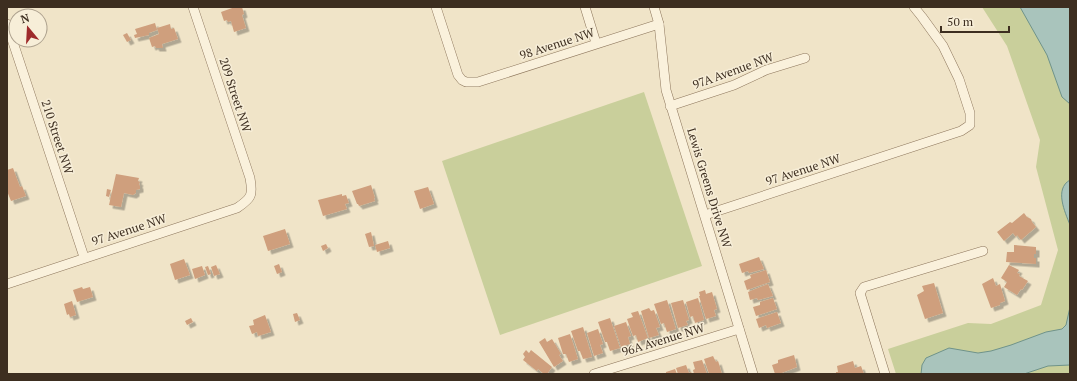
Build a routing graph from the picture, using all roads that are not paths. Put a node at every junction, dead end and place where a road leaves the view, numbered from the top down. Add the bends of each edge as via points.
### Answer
1 (193, 7) edge
2 (436, 7) edge
3 (585, 7) edge
4 (654, 7) edge
5 (914, 7) edge
6 (7, 24) edge
7 (659, 24) junction
8 (596, 43) junction
9 (805, 58) dead end
10 (670, 106) junction
11 (252, 191) joint
12 (705, 214) junction
13 (983, 251) dead end
14 (84, 257) junction
15 (7, 284) edge
16 (739, 329) junction
17 (594, 374) edge
18 (753, 374) edge
19 (885, 374) edge

1 - 11 street, 209 Street NW via 250,178
2 - 8 street, 98 Avenue NW via 456,70 462,80 470,83
3 - 8 street
4 - 7 street, Lewis Greens Drive NW
5 - 12 street, 97 Avenue NW via 943,46 960,79 970,113 970,125 961,131
6 - 14 street, 210 Street NW
7 - 8 street, 98 Avenue NW
7 - 10 street, Lewis Greens Drive NW
9 - 10 street, 97A Avenue NW
10 - 12 street, Lewis Greens Drive NW
11 - 14 street, 97 Avenue NW via 246,202 238,208
12 - 16 street, Lewis Greens Drive NW
13 - 19 street via 864,287 860,293
14 - 15 street, 97 Avenue NW
16 - 17 street, 96A Avenue NW
16 - 18 street, Lewis Greens Drive NW

